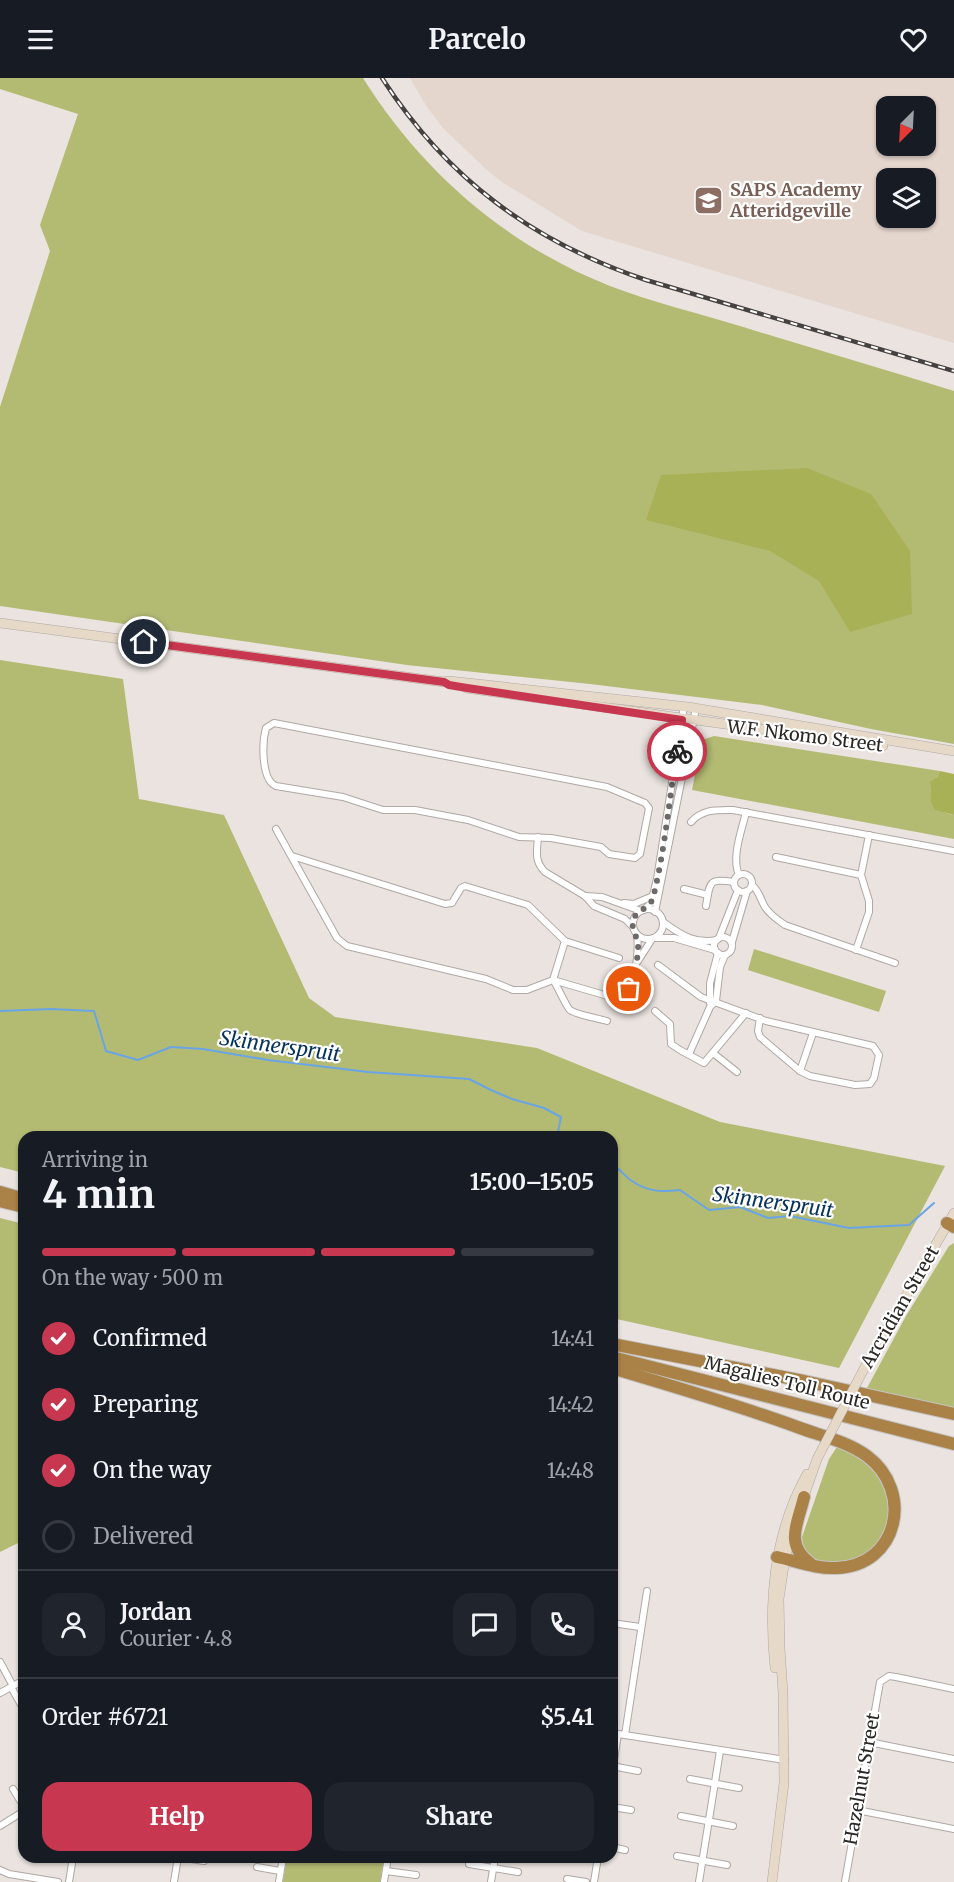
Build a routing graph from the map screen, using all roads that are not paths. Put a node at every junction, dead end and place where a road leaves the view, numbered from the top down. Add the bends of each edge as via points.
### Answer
1 (0, 623) edge
2 (444, 682) junction
3 (684, 706) junction
4 (696, 708) junction
5 (682, 720) junction
6 (694, 721) junction
7 (954, 751) edge
8 (954, 756) edge
9 (746, 812) junction
10 (691, 822) dead end
11 (276, 829) dead end
12 (869, 835) junction
13 (538, 837) junction
14 (954, 851) edge
15 (292, 856) junction
16 (776, 857) dead end
17 (739, 875) junction
18 (861, 875) junction
19 (734, 882) junction
20 (752, 885) junction
21 (684, 889) dead end
22 (738, 890) junction
23 (747, 891) junction
24 (708, 895) junction
25 (585, 896) junction
26 (653, 896) junction
27 (615, 902) junction
28 (706, 906) dead end
29 (643, 910) junction
30 (656, 912) junction
31 (729, 915) junction
32 (739, 918) junction
33 (663, 922) junction
34 (633, 927) junction
35 (636, 935) junction
36 (653, 938) junction
37 (718, 939) junction
38 (565, 941) junction
39 (732, 942) junction
40 (856, 950) junction
41 (719, 953) junction
42 (619, 958) dead end
43 (895, 963) dead end
44 (636, 964) junction
45 (658, 965) dead end
46 (553, 980) junction
47 (712, 1002) junction
48 (655, 1011) dead end
49 (746, 1013) junction
50 (760, 1018) junction
51 (607, 1022) dead end
52 (813, 1033) junction
53 (713, 1053) junction
54 (689, 1054) junction
55 (800, 1071) junction
56 (737, 1072) dead end
57 (0, 1192) edge
58 (18, 1197) edge
59 (0, 1201) edge
60 (18, 1206) edge
61 (952, 1221) edge
62 (618, 1345) edge
63 (618, 1351) edge
64 (618, 1359) edge
65 (618, 1370) edge
66 (954, 1414) edge
67 (954, 1435) edge
68 (954, 1444) edge
69 (816, 1462) junction
70 (804, 1497) junction
71 (781, 1558) junction
72 (814, 1565) junction
73 (647, 1591) dead end
74 (618, 1624) edge
75 (640, 1627) junction
76 (0, 1662) edge
77 (18, 1684) edge
78 (12, 1687) junction
79 (954, 1689) edge
80 (0, 1693) edge
81 (18, 1698) edge
82 (618, 1734) edge
83 (869, 1742) junction
84 (720, 1751) junction
85 (954, 1759) edge
86 (785, 1760) junction
87 (618, 1769) edge
88 (638, 1771) dead end
89 (690, 1779) dead end
90 (715, 1783) junction
91 (739, 1788) dead end
92 (13, 1789) dead end
93 (18, 1798) edge
94 (618, 1808) edge
95 (631, 1810) dead end
96 (857, 1810) junction
97 (18, 1813) edge
98 (681, 1816) dead end
99 (709, 1822) junction
100 (0, 1826) edge
101 (733, 1826) dead end
102 (954, 1830) edge
103 (618, 1848) edge
104 (625, 1850) dead end
105 (677, 1857) dead end
106 (702, 1861) junction
107 (72, 1863) edge
108 (177, 1863) edge
109 (282, 1863) edge
110 (387, 1863) edge
111 (494, 1863) edge
112 (597, 1863) edge
113 (469, 1864) dead end
114 (727, 1865) dead end
115 (257, 1867) dead end
116 (493, 1867) junction
117 (0, 1870) edge
118 (386, 1870) junction
119 (280, 1871) junction
120 (518, 1872) dead end
121 (416, 1875) dead end
122 (567, 1879) dead end
123 (58, 1882) edge
124 (69, 1882) edge
125 (174, 1882) edge
126 (279, 1882) edge
127 (384, 1882) edge
128 (490, 1882) edge
129 (586, 1882) edge
130 (594, 1882) edge
131 (699, 1882) edge
132 (772, 1882) edge
133 (845, 1882) edge

1 - 2 main road, W.F. Nkomo Street
2 - 3 main road, W.F. Nkomo Street
2 - 5 main road, W.F. Nkomo Street
3 - 4 main road, W.F. Nkomo Street
3 - 5 street
4 - 6 street
4 - 7 main road, W.F. Nkomo Street
5 - 6 main road, W.F. Nkomo Street
5 - 26 street
6 - 8 main road, W.F. Nkomo Street
6 - 30 street
9 - 10 street via 714,810
9 - 12 street
9 - 17 street via 736,859
11 - 15 street
12 - 14 street
12 - 18 street
13 - 13 street via 519,837 468,820 384,810 343,797 271,784 266,775 267,728 270,724 281,724 601,785 649,808 640,854 635,858 609,854 601,847
13 - 25 street via 539,866
15 - 38 street via 445,904 452,903 465,886 528,905
15 - 46 street via 337,938 347,946 486,979 513,990 527,990
16 - 18 street
17 - 19 street
17 - 20 street via 748,875
18 - 40 street via 869,907
19 - 22 street
19 - 24 street via 717,879 709,886
20 - 23 street
20 - 40 street via 770,913 785,925
21 - 24 street
22 - 23 street
22 - 31 street
23 - 32 street
24 - 28 street
25 - 27 street
25 - 34 street via 594,906 625,919
26 - 27 street via 634,904
26 - 29 street
27 - 29 street
29 - 30 street
29 - 34 street via 633,919
30 - 33 street
31 - 32 street
31 - 37 street
32 - 39 street
33 - 36 street via 661,932
33 - 37 street via 685,937 699,941
34 - 35 street
35 - 36 street
35 - 44 street
36 - 41 street via 674,938
36 - 44 street
37 - 39 street via 725,937
37 - 41 street via 714,944
38 - 42 street
38 - 46 street
39 - 41 street via 732,951
40 - 43 street
41 - 47 street
44 - 46 street via 628,992 618,999
45 - 47 street
46 - 51 street via 570,1010
47 - 49 street
47 - 54 street
48 - 54 street via 670,1024 671,1044
49 - 50 street
49 - 53 street
50 - 52 street
50 - 55 street via 760,1037
52 - 55 street
52 - 55 street via 873,1046 879,1054 874,1078 870,1084 855,1085
53 - 54 street via 704,1063
53 - 56 street
57 - 58 highway
59 - 60 highway
61 - 69 main road, Arcridian Street, bridge via 868,1361
62 - 66 highway
63 - 67 highway, Magalies Toll Route
64 - 68 highway, Magalies Toll Route
65 - 72 highway via 754,1411 836,1441 876,1464 893,1491 896,1508 890,1535 871,1557 857,1564 836,1568
69 - 70 main road, Arcridian Street
69 - 71 main road, Arcridian Street via 785,1527
70 - 71 main road, Arcridian Street
70 - 72 highway via 794,1543 801,1556
71 - 72 highway
71 - 86 main road, Arcridian Street
73 - 75 street
74 - 75 street
75 - 82 street
76 - 78 street
77 - 78 street
78 - 80 street
78 - 81 street
79 - 83 street, Hazelnut Street via 883,1678 877,1687
82 - 84 street
83 - 85 street
83 - 96 street, Hazelnut Street
84 - 86 street
84 - 90 street
86 - 132 main road, Arcridian Street
87 - 88 street
89 - 90 street
90 - 91 street
90 - 99 street
92 - 93 street
94 - 95 street
96 - 102 street
96 - 133 street, Hazelnut Street
97 - 100 street
98 - 99 street
99 - 101 street
99 - 106 street
103 - 104 street
105 - 106 street
106 - 114 street
106 - 131 street
107 - 124 street
108 - 125 street
109 - 119 street
110 - 118 street
111 - 116 street
112 - 130 street
113 - 116 street
115 - 119 street
116 - 120 street
116 - 128 street
117 - 123 street
118 - 121 street
118 - 127 street
119 - 126 street
122 - 129 street

